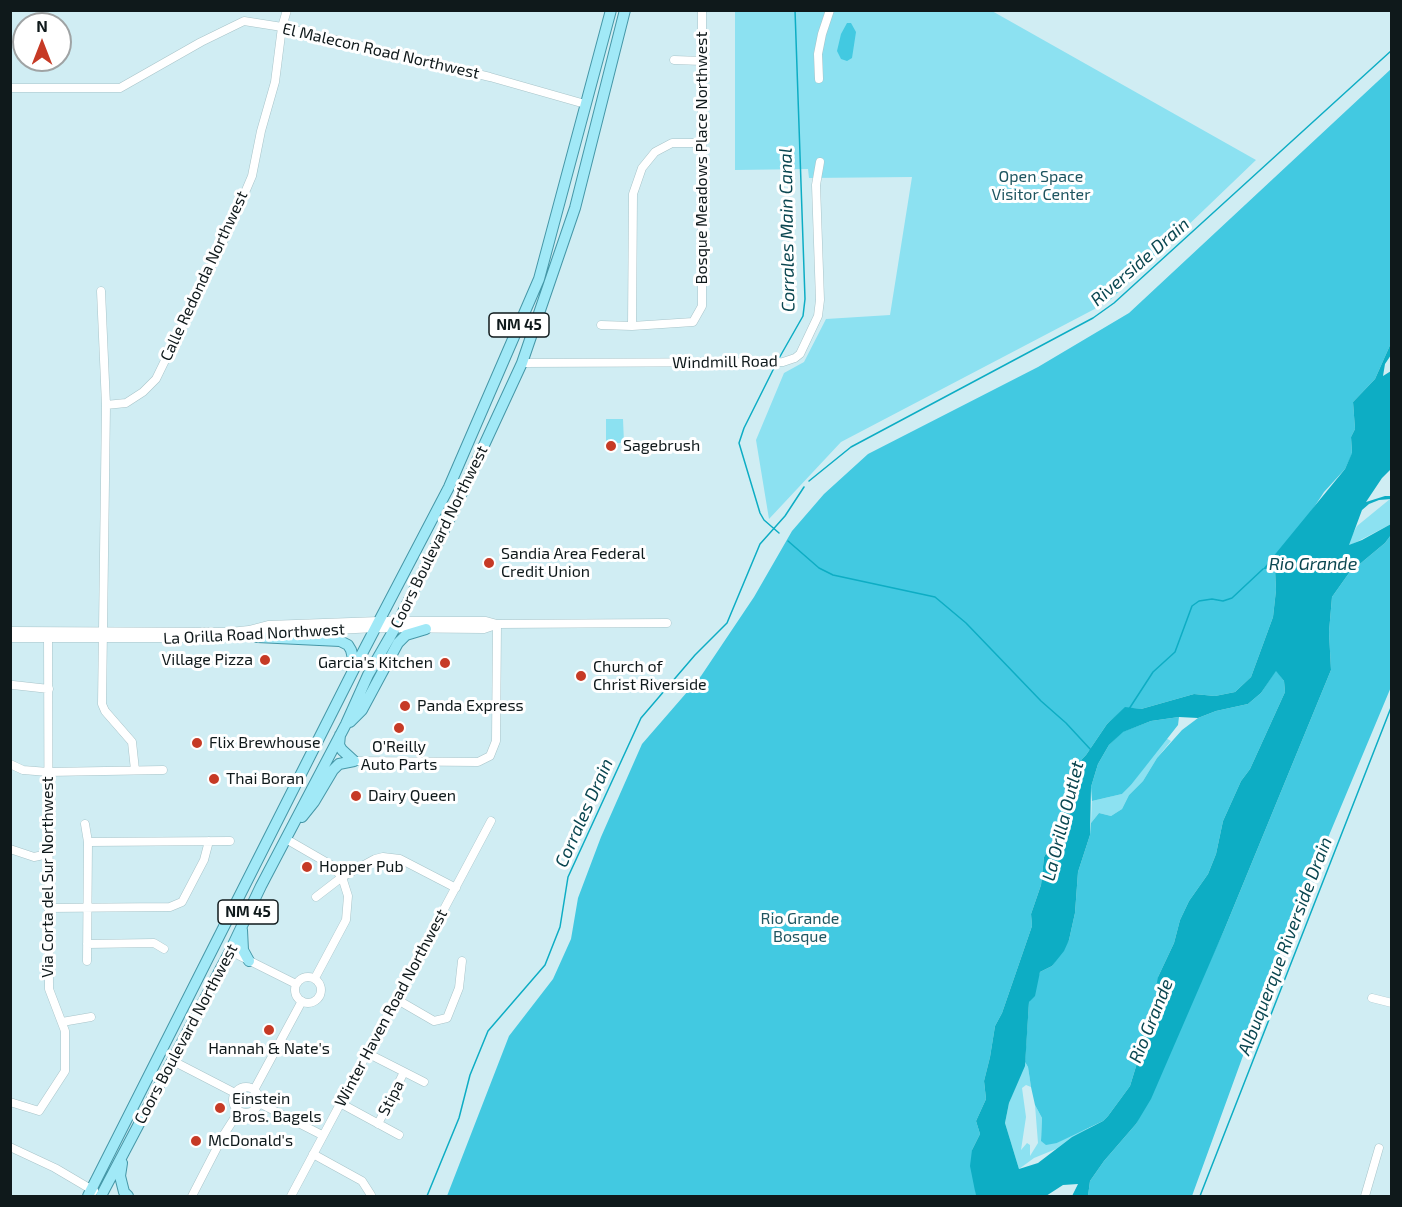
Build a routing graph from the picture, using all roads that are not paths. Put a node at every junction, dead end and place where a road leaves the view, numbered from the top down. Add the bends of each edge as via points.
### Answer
1 (287, 10) edge
2 (611, 10) edge
3 (625, 10) edge
4 (702, 10) edge
5 (830, 10) edge
6 (282, 27) junction
7 (674, 60) dead end
8 (702, 61) junction
9 (819, 79) dead end
10 (10, 88) edge
11 (585, 104) junction
12 (701, 143) junction
13 (820, 162) dead end
14 (101, 291) dead end
15 (601, 326) dead end
16 (632, 326) junction
17 (522, 363) junction
18 (106, 405) junction
19 (667, 623) dead end
20 (377, 624) junction
21 (497, 624) junction
22 (397, 625) junction
23 (426, 629) junction
24 (10, 631) edge
25 (48, 635) junction
26 (102, 635) junction
27 (257, 637) junction
28 (10, 638) edge
29 (355, 667) junction
30 (13, 685) dead end
31 (49, 689) junction
32 (341, 733) junction
33 (354, 761) junction
34 (10, 764) edge
35 (135, 770) junction
36 (163, 770) dead end
37 (48, 772) junction
38 (491, 821) dead end
39 (85, 824) dead end
40 (276, 824) junction
41 (288, 835) junction
42 (209, 841) junction
43 (230, 841) dead end
44 (88, 842) junction
45 (10, 849) edge
46 (48, 854) junction
47 (342, 877) junction
48 (456, 888) junction
49 (316, 897) dead end
50 (48, 908) junction
51 (87, 908) junction
52 (243, 923) junction
53 (87, 944) junction
54 (164, 949) dead end
55 (230, 951) junction
56 (87, 961) dead end
57 (249, 961) junction
58 (462, 961) dead end
59 (315, 978) junction
60 (296, 984) junction
61 (1372, 998) dead end
62 (396, 999) junction
63 (302, 1001) junction
64 (1392, 1003) edge
65 (91, 1017) dead end
66 (62, 1022) junction
67 (366, 1053) junction
68 (173, 1061) junction
69 (404, 1072) junction
70 (424, 1082) dead end
71 (254, 1090) junction
72 (236, 1093) junction
73 (10, 1101) edge
74 (259, 1103) junction
75 (340, 1103) junction
76 (239, 1111) junction
77 (378, 1124) junction
78 (322, 1135) junction
79 (399, 1135) dead end
80 (10, 1147) edge
81 (1379, 1148) dead end
82 (313, 1154) junction
83 (123, 1155) junction
84 (90, 1193) edge
85 (102, 1196) edge
86 (371, 1196) edge
87 (128, 1197) edge
88 (192, 1197) edge
89 (291, 1197) edge
90 (1365, 1197) edge

1 - 6 street, Calle Redonda Northwest
2 - 11 main road, Coors Boulevard Northwest / NM 45
3 - 17 main road, Coors Boulevard Northwest / NM 45 via 575,208
4 - 8 street, Bosque Meadows Place Northwest
5 - 9 street via 818,54
6 - 10 street, El Malecon Road Northwest via 244,21 120,88
6 - 11 street, El Malecon Road Northwest via 490,76
6 - 18 street, Calle Redonda Northwest via 275,82 252,176 232,222 156,379 126,403
7 - 8 street
8 - 12 street, Bosque Meadows Place Northwest
11 - 20 main road, Coors Boulevard Northwest / NM 45 via 539,279 449,487
12 - 16 street via 672,143 655,152 642,168 633,194
12 - 16 street, Bosque Meadows Place Northwest via 702,306 693,322
13 - 17 street, Windmill Road via 816,185 820,300 818,315 800,354 783,362
14 - 18 street
15 - 16 street
17 - 22 main road, Coors Boulevard Northwest / NM 45
18 - 26 street
19 - 21 street, La Orilla Road Northwest
20 - 22 street, La Orilla Road Northwest
20 - 26 street, La Orilla Road Northwest via 268,625 239,632
20 - 27 street, La Orilla Road Northwest
20 - 29 main road, Coors Boulevard Northwest / NM 45
21 - 22 street, La Orilla Road Northwest via 486,621
21 - 23 street, La Orilla Road Northwest via 484,629
21 - 33 street via 496,741 490,756 478,762
22 - 23 street, La Orilla Road Northwest
22 - 32 main road, Coors Boulevard Northwest / NM 45
23 - 32 main road via 398,643 362,710
24 - 25 street, La Orilla Road Northwest
25 - 26 street, La Orilla Road Northwest
25 - 28 street, La Orilla Road Northwest
25 - 31 street, Via Corta del Sur Northwest
26 - 27 street, La Orilla Road Northwest
26 - 35 street via 102,704 132,742
27 - 29 main road via 340,641 351,650
29 - 40 main road, Coors Boulevard Northwest / NM 45
30 - 31 street
31 - 37 street, Via Corta del Sur Northwest
32 - 33 main road via 339,745
32 - 41 main road, Coors Boulevard Northwest / NM 45
33 - 41 main road via 339,764 333,770
34 - 37 street via 23,770
35 - 36 street
35 - 37 street
37 - 46 street, Via Corta del Sur Northwest
38 - 48 street, Winter Haven Road Northwest
39 - 44 street
40 - 55 main road via 273,842 228,931
40 - 84 main road, Coors Boulevard Northwest / NM 45
41 - 47 street
41 - 52 main road, Coors Boulevard Northwest / NM 45
42 - 43 street
42 - 44 street
42 - 51 street via 204,860 182,902 170,906
44 - 51 street
45 - 46 street via 34,857
46 - 50 street, Via Corta del Sur Northwest
47 - 48 street via 375,859 392,857
47 - 49 street
47 - 59 street via 348,896 346,920
48 - 62 street, Winter Haven Road Northwest
50 - 51 street
50 - 66 street, Via Corta del Sur Northwest via 49,989
51 - 53 street
52 - 55 main road, Coors Boulevard Northwest / NM 45
52 - 57 main road via 243,950
53 - 54 street via 154,944
53 - 56 street
55 - 57 street
55 - 68 main road, Coors Boulevard Northwest / NM 45
57 - 60 street
58 - 62 street via 459,988 447,1018 434,1021
59 - 60 street via 302,978
59 - 63 street via 320,985 319,997 312,1002
60 - 63 street via 295,992
61 - 64 street
62 - 67 street, Winter Haven Road Northwest
63 - 71 street
65 - 66 street
66 - 73 street, Via Corta del Sur Northwest via 65,1071 39,1112
67 - 69 street
67 - 75 street, Winter Haven Road Northwest
68 - 72 street
68 - 83 main road, Coors Boulevard Northwest / NM 45
69 - 70 street
69 - 77 street, Stipa
71 - 72 street via 245,1088
71 - 74 street
72 - 76 street via 234,1103
74 - 76 street via 252,1112
74 - 78 street
75 - 77 street
75 - 78 street, Winter Haven Road Northwest
76 - 88 street
77 - 79 street
78 - 82 street, Winter Haven Road Northwest
80 - 84 street via 55,1168
81 - 90 street
82 - 86 street via 362,1181
82 - 89 street, Winter Haven Road Northwest
83 - 85 main road, Coors Boulevard Northwest / NM 45
83 - 87 main road via 120,1176
84 - 85 street

